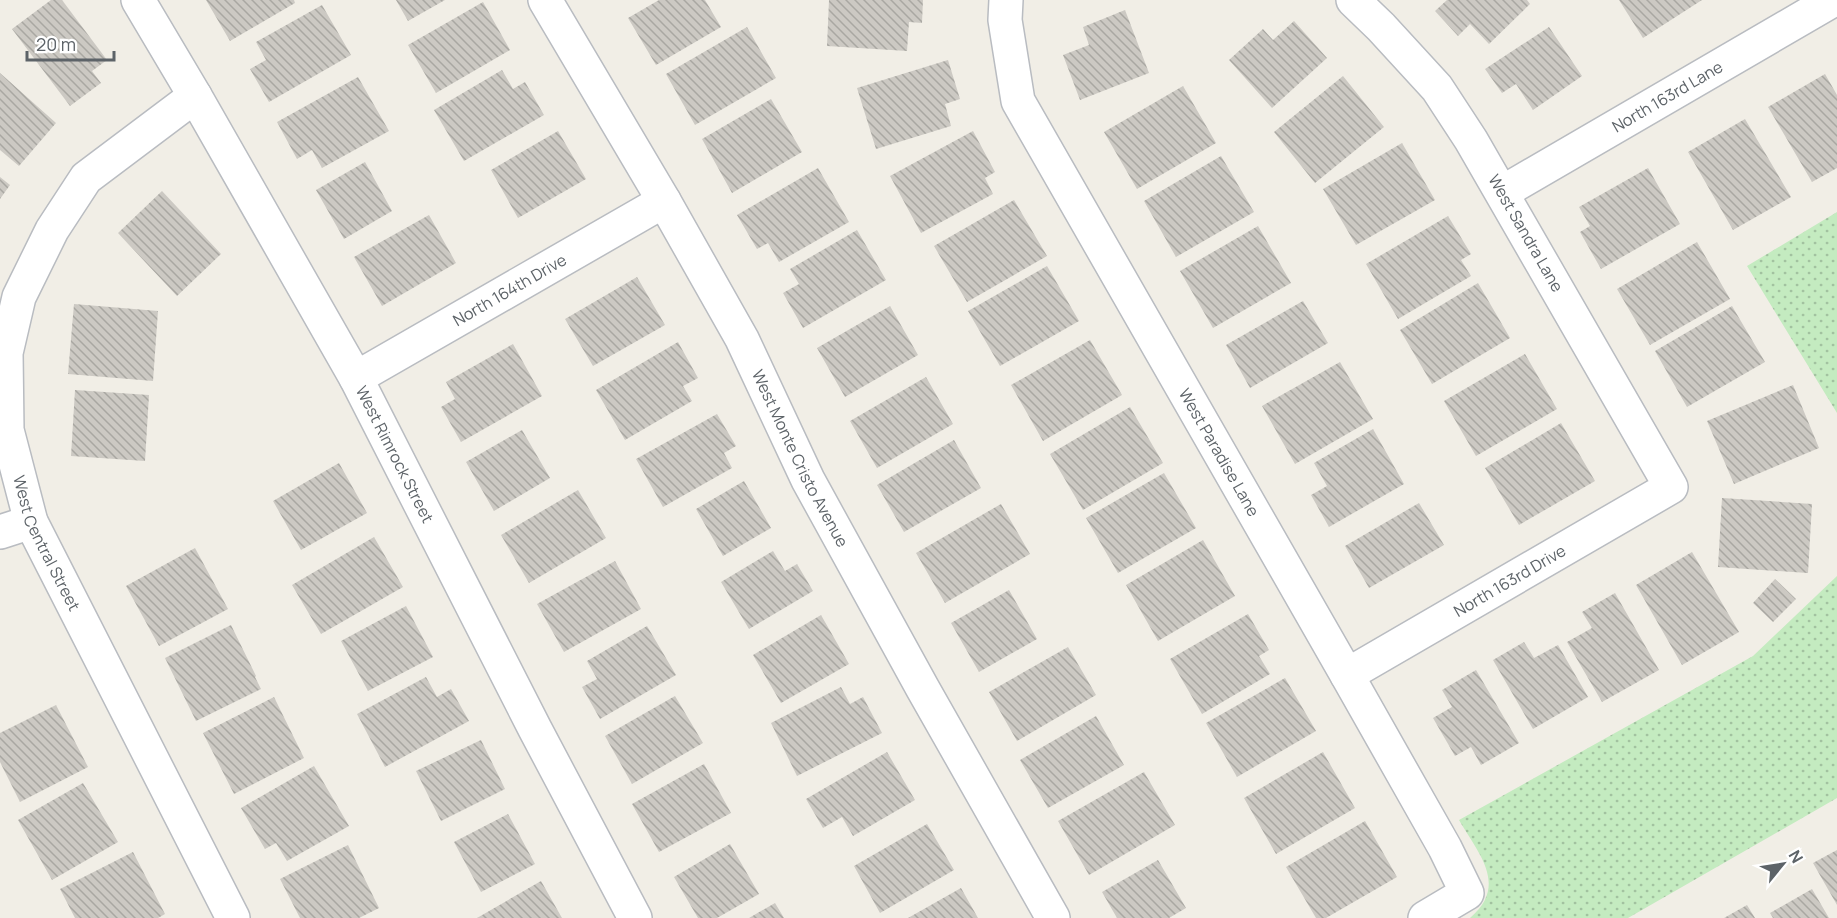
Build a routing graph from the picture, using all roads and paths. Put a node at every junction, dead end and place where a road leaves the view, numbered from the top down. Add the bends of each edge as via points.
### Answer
1 (138, 0) edge
2 (545, 0) edge
3 (1006, 0) edge
4 (1353, 0) edge
5 (1833, 0) edge
6 (1795, 9) edge
7 (195, 96) junction
8 (1503, 192) junction
9 (664, 201) junction
10 (356, 378) junction
11 (1671, 487) joint
12 (31, 522) junction
13 (0, 531) edge
14 (1347, 675) junction
15 (233, 918) edge
16 (635, 918) edge
17 (1053, 918) edge
18 (1425, 918) edge

1 - 7 street, West Rimrock Street
2 - 9 street, West Monte Cristo Avenue
3 - 14 street, West Paradise Lane via 1005,20 1018,101
4 - 8 street, West Sandra Lane via 1437,88
5 - 6 street, North 163rd Lane
6 - 8 street, North 163rd Lane
7 - 10 street, West Rimrock Street
7 - 12 street, West Central Street via 86,178 52,230 19,297 6,353 7,430
8 - 11 street, West Sandra Lane
9 - 10 street, North 164th Drive
9 - 17 street, West Monte Cristo Avenue via 742,339 808,480
10 - 16 street, West Rimrock Street
11 - 14 street, North 163rd Drive
12 - 13 street
12 - 15 street, West Central Street
14 - 18 street, West Paradise Lane via 1467,893

